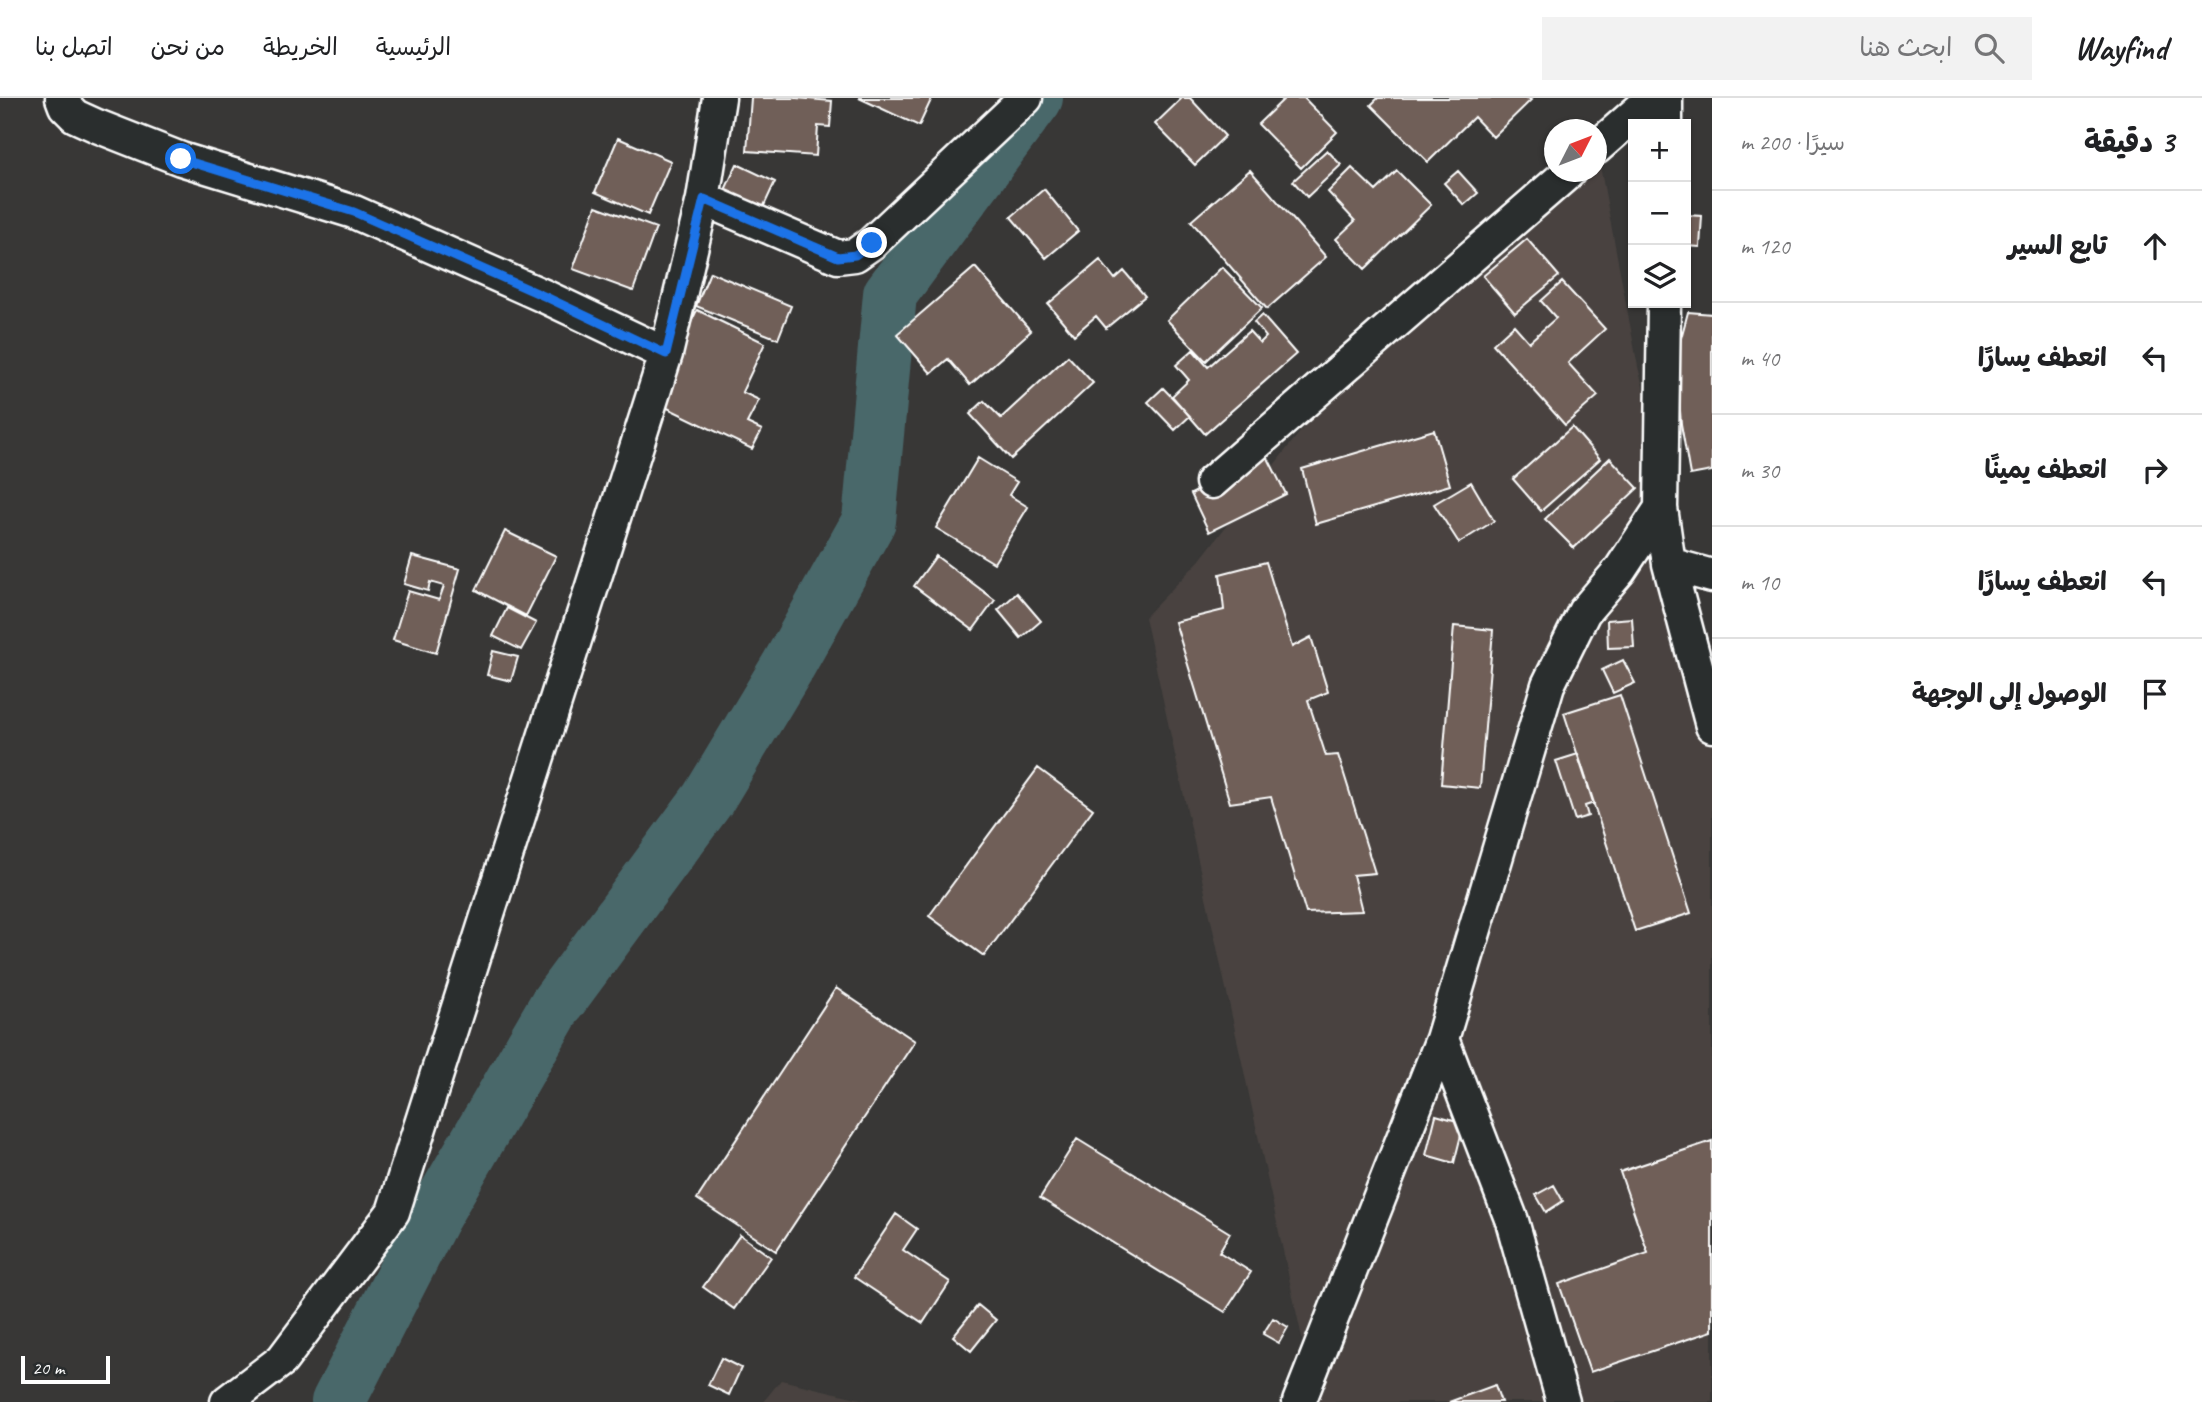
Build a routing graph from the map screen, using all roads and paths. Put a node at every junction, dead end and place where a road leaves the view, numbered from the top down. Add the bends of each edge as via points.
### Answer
1 (62, 98) edge
2 (719, 98) edge
3 (1026, 98) edge
4 (1653, 98) edge
5 (1666, 98) edge
6 (1666, 119) edge
7 (1607, 139) edge
8 (1557, 182) edge
9 (704, 199) junction
10 (1664, 308) edge
11 (666, 354) junction
12 (1212, 482) dead end
13 (1661, 508) junction
14 (1669, 565) junction
15 (1712, 576) edge
16 (1712, 726) edge
17 (1442, 1039) junction
18 (227, 1402) edge
19 (1298, 1402) edge
20 (1563, 1402) edge

1 - 11 street via 75,116 97,126 181,159 354,212
2 - 9 street
3 - 9 street via 855,255 838,257
4 - 7 street
5 - 6 street
8 - 12 street
9 - 11 street
10 - 13 street
11 - 18 street via 393,1212 282,1360
13 - 14 street
13 - 17 street via 1620,570 1584,612 1548,685
14 - 15 street
14 - 16 street
17 - 19 street
17 - 20 street via 1512,1221

